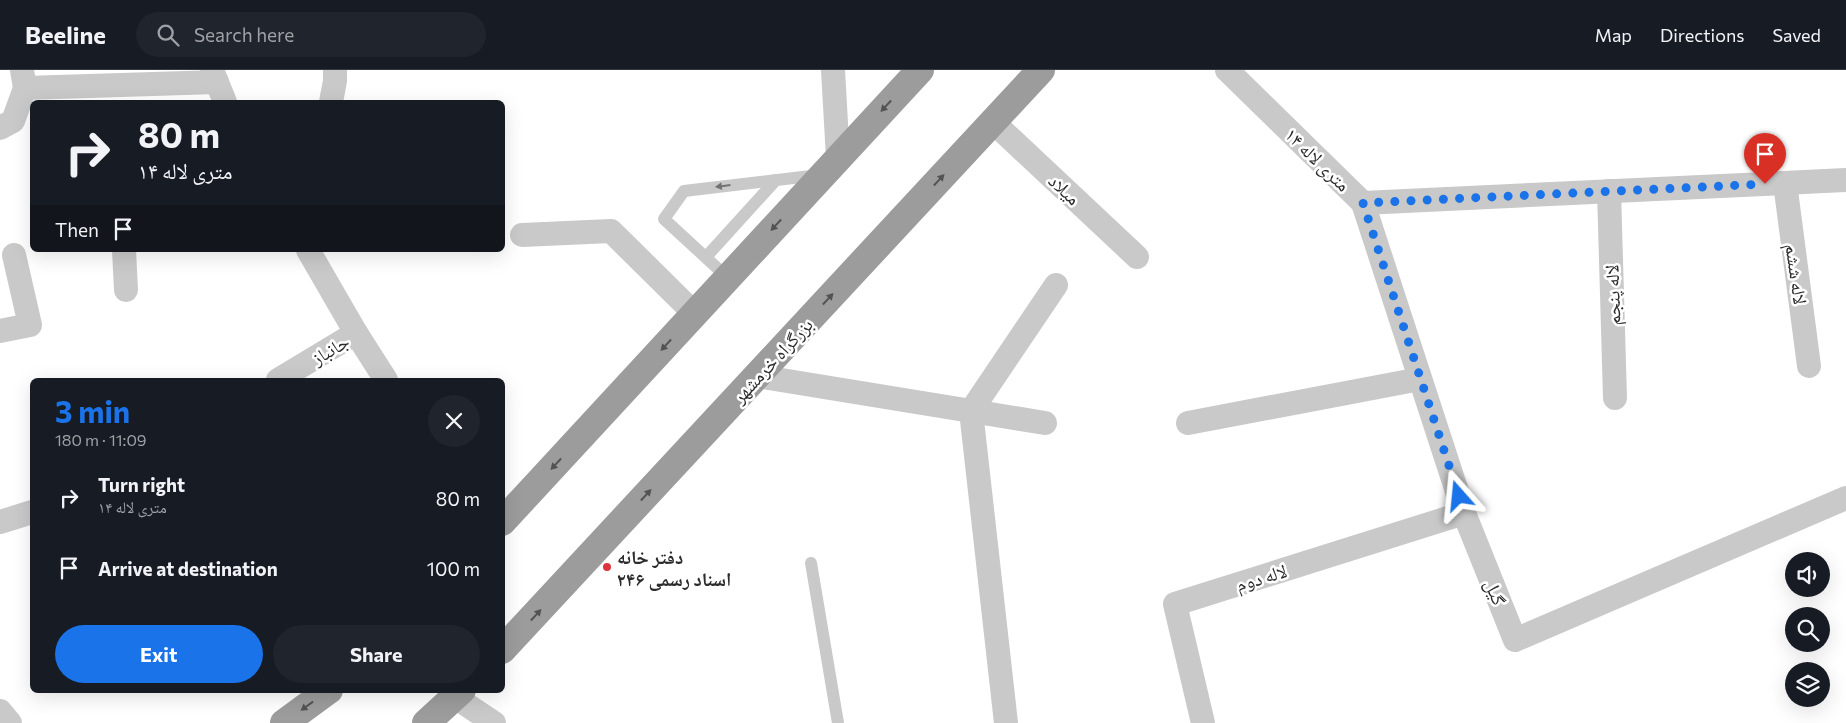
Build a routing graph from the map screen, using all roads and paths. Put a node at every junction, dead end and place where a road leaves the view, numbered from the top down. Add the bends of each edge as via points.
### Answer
1 (335, 70) edge
2 (833, 70) edge
3 (920, 70) edge
4 (1041, 70) edge
5 (1227, 70) edge
6 (23, 79) edge
7 (218, 85) edge
8 (117, 94) edge
9 (331, 100) edge
10 (993, 122) junction
11 (0, 128) edge
12 (831, 166) junction
13 (776, 180) junction
14 (1846, 180) edge
15 (1784, 183) junction
16 (1609, 191) junction
17 (1363, 203) junction
18 (522, 235) dead end
19 (124, 252) edge
20 (309, 252) edge
21 (14, 255) dead end
22 (1137, 257) dead end
23 (706, 258) junction
24 (728, 278) junction
25 (1056, 285) dead end
26 (126, 290) dead end
27 (695, 314) junction
28 (0, 330) edge
29 (356, 333) junction
30 (1809, 366) dead end
31 (757, 376) junction
32 (281, 378) edge
33 (385, 378) edge
34 (1420, 379) junction
35 (1614, 398) dead end
36 (971, 411) junction
37 (1045, 422) dead end
38 (1188, 423) dead end
39 (1846, 498) edge
40 (30, 513) edge
41 (1464, 513) junction
42 (505, 519) edge
43 (0, 522) edge
44 (811, 563) dead end
45 (505, 647) edge
46 (325, 693) edge
47 (459, 693) edge
48 (0, 711) edge
49 (10, 723) edge
50 (284, 723) edge
51 (426, 723) edge
52 (494, 723) edge
53 (838, 723) edge
54 (1006, 723) edge
55 (1203, 723) edge

1 - 9 street
2 - 12 street
3 -> 12 highway
4 - 10 highway, بزرگراه خرمشهر
5 - 17 street, ۱۴ متری لاله
6 - 8 street
6 - 11 street via 13,121
7 - 8 street
10 - 22 street, میلاد
31 -> 10 highway, بزرگراه خرمشهر
12 - 13 lane
12 -> 24 highway
13 - 23 lane
13 -> 23 lane via 684,190 664,218
14 - 15 street, ۱۴ متری لاله
15 - 16 street, ۱۴ متری لاله
15 - 30 street, لاله ششم
16 - 17 street, ۱۴ متری لاله
16 - 35 street, لاله پنجم
17 - 34 street, گیل
18 - 27 street via 611,231
19 - 26 street
20 - 29 street
21 - 28 street via 30,325
23 - 24 lane
24 - 27 highway
25 - 36 street
27 -> 42 highway
29 - 32 street, جانباز
29 - 33 street
31 - 36 street
45 -> 31 highway, بزرگراه خرمشهر
34 - 38 street
34 - 41 street, گیل
36 - 37 street
36 - 54 street
39 - 41 street, گیل via 1515,640
40 - 43 street
41 - 55 street, لاله دوم via 1175,604
44 - 53 lane
46 -> 50 highway
47 - 51 highway
47 - 52 street
48 - 49 street

